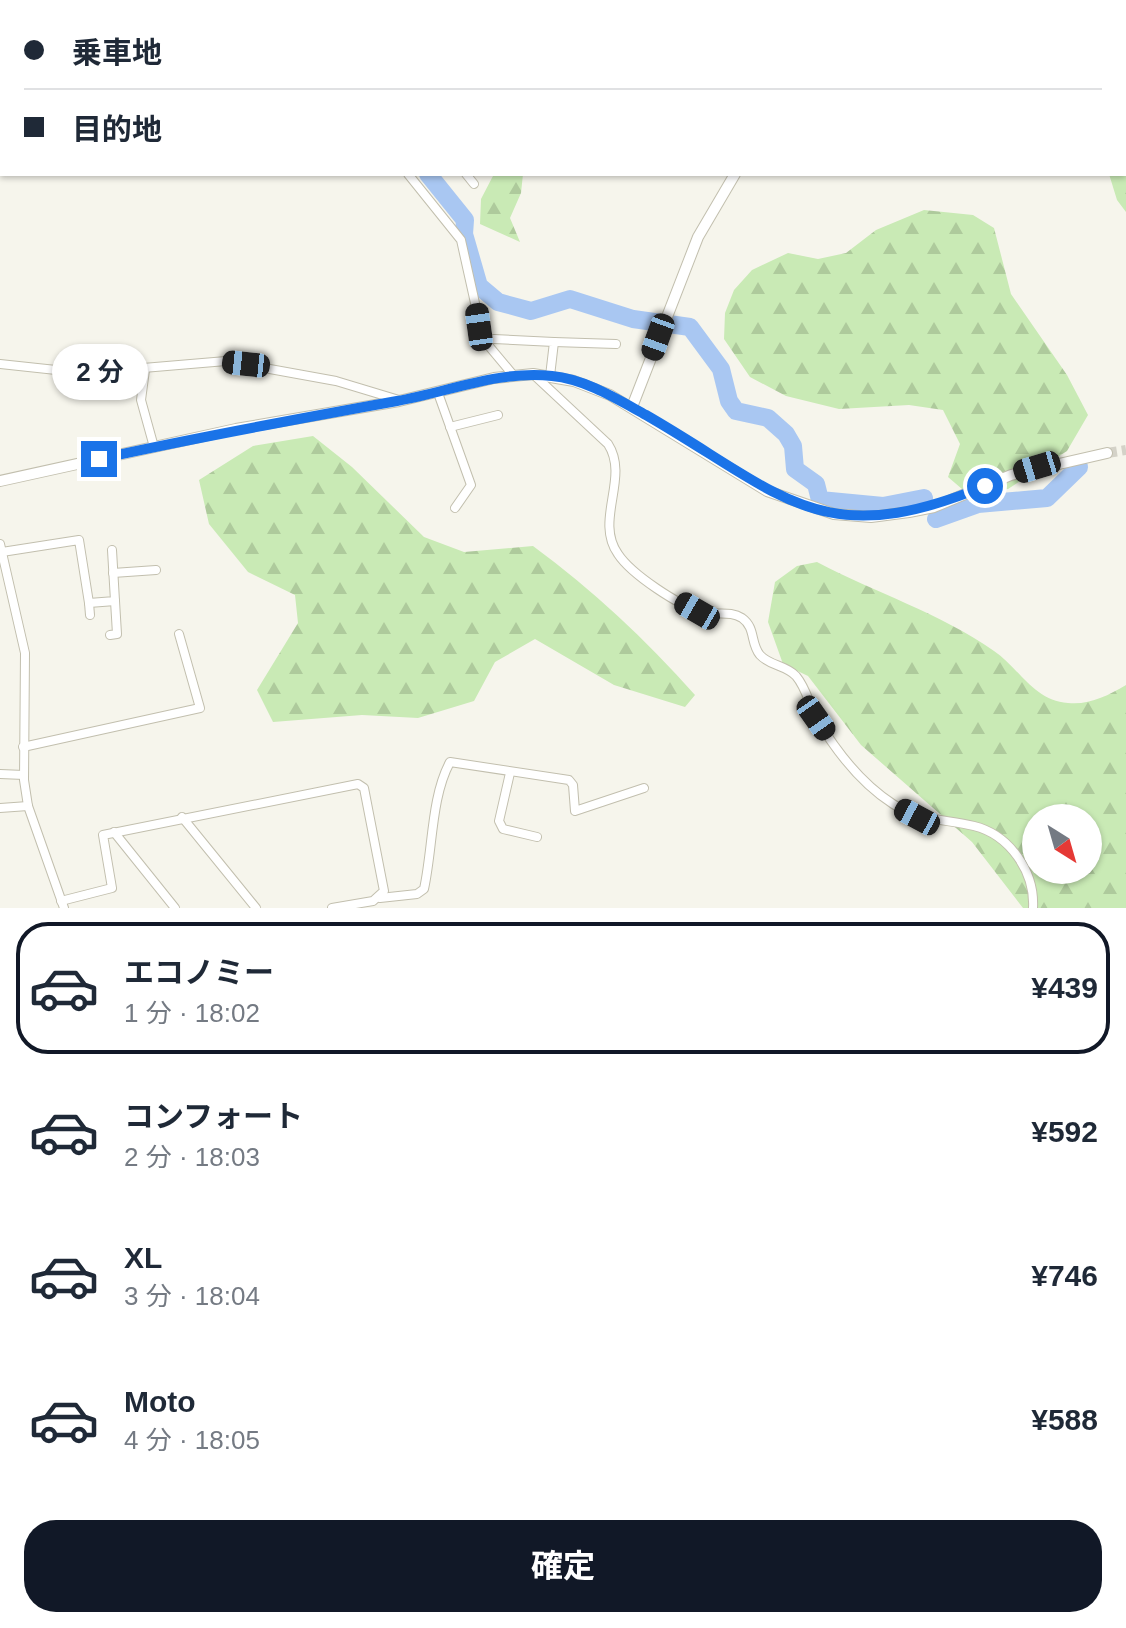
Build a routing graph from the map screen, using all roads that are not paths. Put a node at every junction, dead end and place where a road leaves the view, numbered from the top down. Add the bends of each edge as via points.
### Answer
1 (410, 176) edge
2 (468, 176) edge
3 (734, 176) edge
4 (474, 184) dead end
5 (494, 339) dead end
6 (554, 342) junction
7 (616, 344) dead end
8 (0, 364) edge
9 (145, 370) junction
10 (533, 374) junction
11 (514, 376) junction
12 (550, 376) junction
13 (438, 393) junction
14 (399, 401) junction
15 (632, 407) junction
16 (498, 415) dead end
17 (450, 427) junction
18 (154, 447) junction
19 (1107, 453) tunnel mouth
20 (0, 481) edge
21 (455, 508) dead end
22 (1, 548) edge
23 (112, 550) dead end
24 (156, 570) dead end
25 (113, 573) junction
26 (4, 577) edge
27 (115, 601) junction
28 (89, 603) junction
29 (90, 615) dead end
30 (179, 634) dead end
31 (110, 635) dead end
32 (23, 747) junction
33 (510, 773) junction
34 (0, 774) edge
35 (24, 775) junction
36 (644, 788) dead end
37 (28, 806) junction
38 (0, 808) edge
39 (182, 817) junction
40 (114, 832) junction
41 (537, 837) dead end
42 (380, 898) junction
43 (62, 904) edge
44 (175, 908) edge
45 (256, 908) edge
46 (332, 908) edge
47 (1033, 908) edge

1 - 11 street via 461,240 483,339
2 - 4 street
3 - 15 street via 698,237
5 - 6 street
6 - 7 street
6 - 12 street
8 - 9 street via 84,373
9 - 14 street via 226,361 363,388
9 - 18 street via 141,400
10 - 11 street
10 - 12 street
10 - 47 street via 617,458 611,533 622,560 697,611 744,619 762,657 798,678 816,718 870,786 917,817 992,833 1023,865
11 - 13 street
12 - 15 street
13 - 14 street
13 - 17 street
14 - 18 street
15 - 19 street via 767,491 815,510 853,516 934,507 1011,475
16 - 17 street
17 - 21 street via 471,485
18 - 20 street
22 - 26 street
22 - 28 street via 79,540
23 - 25 street
24 - 25 street
25 - 27 street
26 - 32 street via 25,653
27 - 28 street
27 - 31 street via 117,634
28 - 29 street
30 - 32 street via 200,708
32 - 35 street
33 - 36 street via 569,780 575,811
33 - 41 street via 499,821 503,829
33 - 42 street via 450,762 436,796 424,889
34 - 35 street
35 - 37 street
37 - 38 street
37 - 43 street
39 - 40 street
39 - 42 street via 358,784 367,800 384,891
39 - 45 street
40 - 43 street via 103,835 112,888
40 - 44 street
42 - 46 street

